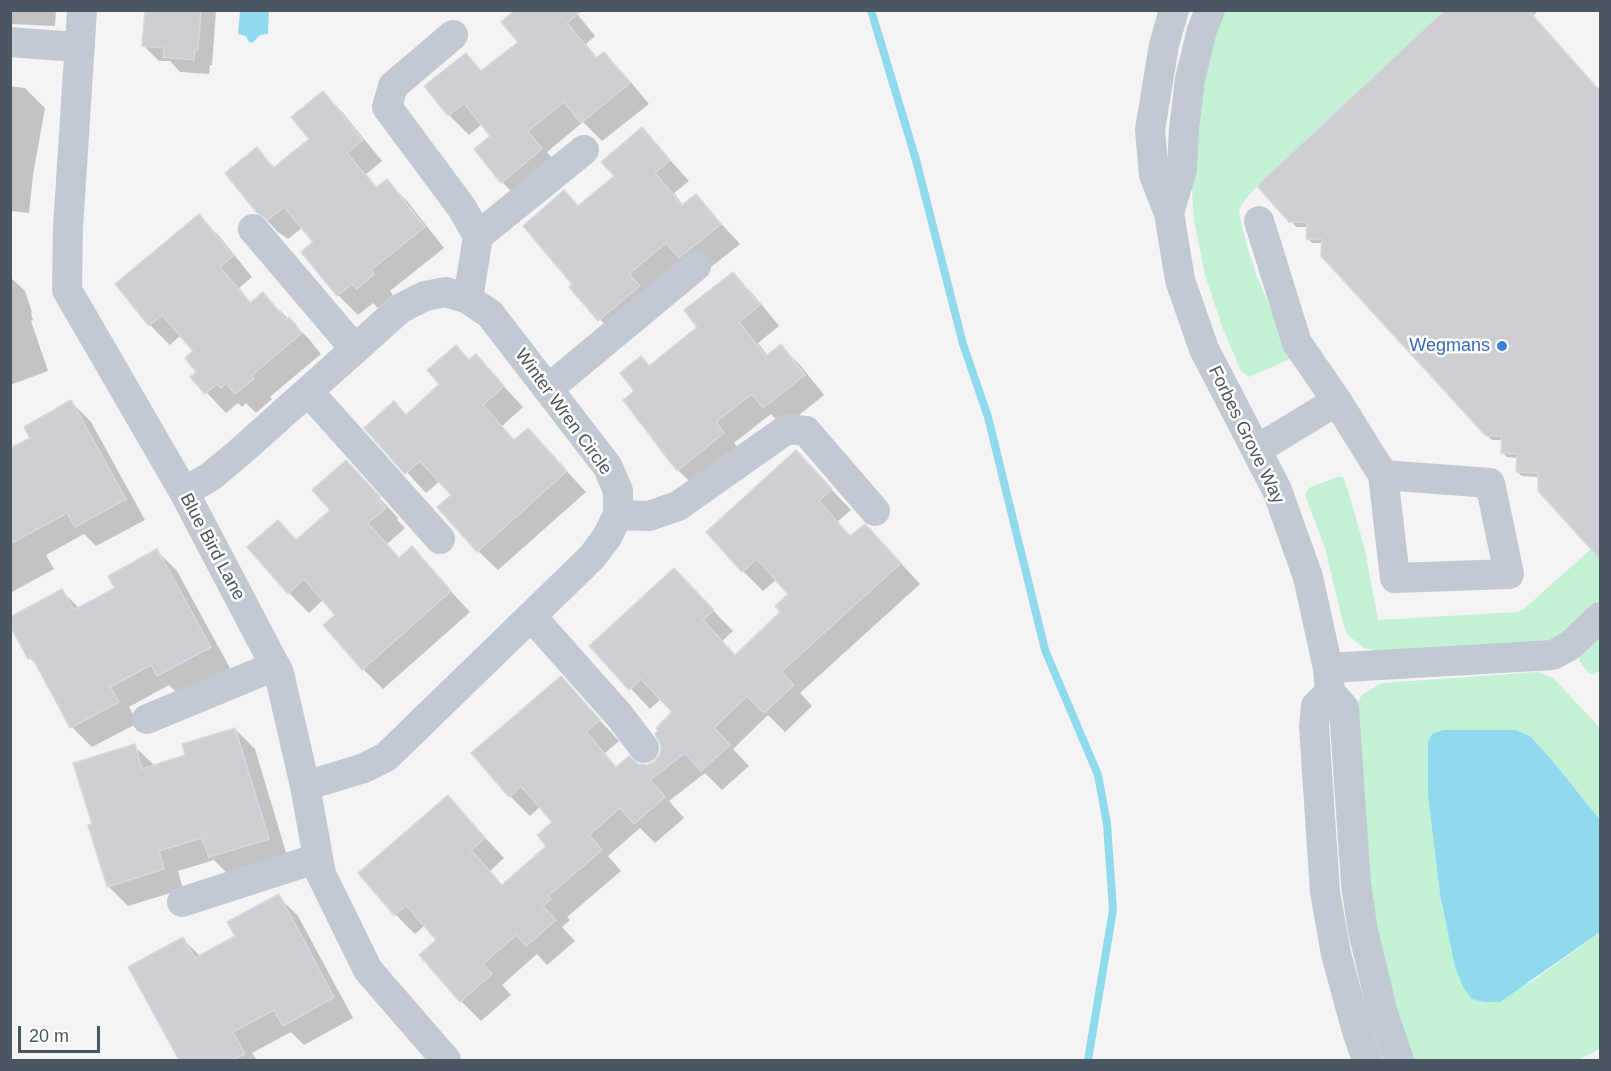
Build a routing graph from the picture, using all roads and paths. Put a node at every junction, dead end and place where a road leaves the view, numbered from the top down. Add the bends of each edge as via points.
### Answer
1 (82, 10) edge
2 (1174, 10) edge
3 (1210, 10) edge
4 (453, 35) dead end
5 (10, 42) edge
6 (80, 45) junction
7 (584, 150) dead end
8 (1169, 213) junction
9 (1259, 220) dead end
10 (253, 229) dead end
11 (478, 237) junction
12 (696, 266) dead end
13 (468, 299) junction
14 (355, 349) junction
15 (548, 389) junction
16 (308, 391) junction
17 (1337, 401) junction
18 (1256, 450) junction
19 (1383, 475) junction
20 (184, 492) junction
21 (875, 511) dead end
22 (618, 515) junction
23 (441, 539) dead end
24 (531, 616) junction
25 (1600, 618) edge
26 (275, 666) junction
27 (1329, 680) junction
28 (147, 719) dead end
29 (644, 748) dead end
30 (305, 786) junction
31 (318, 858) junction
32 (182, 902) dead end
33 (446, 1060) edge
34 (1367, 1060) edge
35 (1399, 1060) edge

1 - 6 street, Blue Bird Lane
2 - 8 street, Forbes Grove Way via 1150,130 1154,175
3 - 8 street, Forbes Grove Way via 1190,79 1182,170
4 - 11 street via 393,86 387,107 462,208
5 - 6 street
6 - 20 street, Blue Bird Lane via 68,228 68,290
7 - 11 street
8 - 18 street, Forbes Grove Way via 1180,280 1204,349
9 - 17 street via 1297,343
10 - 14 street
11 - 13 street
12 - 15 street
13 - 14 street, Winter Wren Circle via 446,292 425,296 401,308
13 - 15 street, Winter Wren Circle via 490,314
14 - 16 street, Winter Wren Circle
15 - 22 street, Winter Wren Circle via 608,467 618,491
16 - 20 street, Winter Wren Circle via 210,477
16 - 23 street
17 - 18 street
17 - 19 street
18 - 27 street, Forbes Grove Way via 1277,490 1308,577
19 - 19 street via 1490,483 1509,574 1395,578
20 - 26 street, Blue Bird Lane
21 - 22 street via 806,430 788,429 678,506 649,516
22 - 24 street via 592,557
24 - 29 street
24 - 30 street via 386,757
25 - 27 street via 1571,645 1553,655
26 - 28 street
26 - 30 street, Blue Bird Lane
27 - 34 street via 1316,706 1314,726 1325,892 1336,954
27 - 35 street, Forbes Grove Way via 1344,708 1363,932
30 - 31 street, Blue Bird Lane
31 - 32 street
31 - 33 street, Blue Bird Lane via 321,874 368,970

